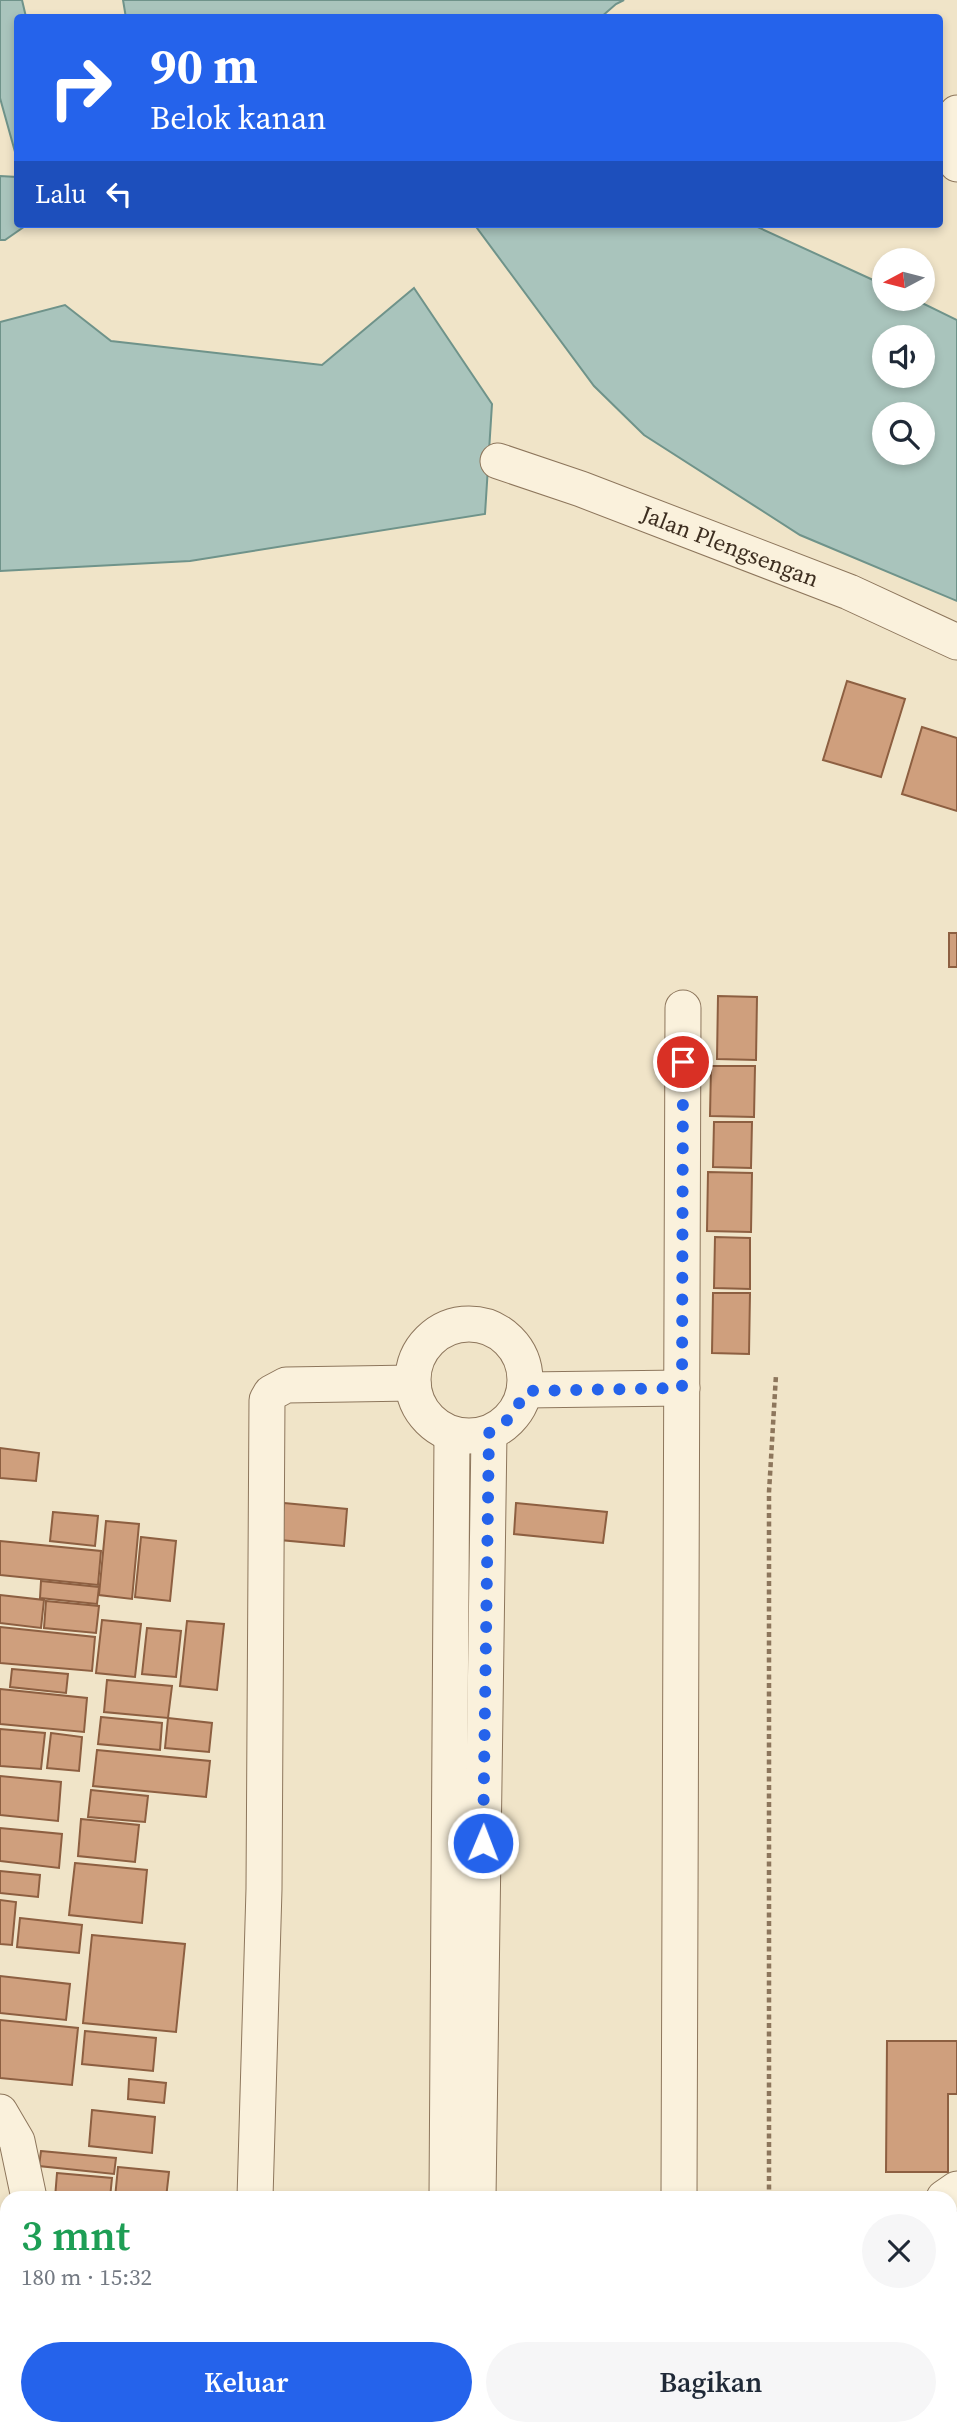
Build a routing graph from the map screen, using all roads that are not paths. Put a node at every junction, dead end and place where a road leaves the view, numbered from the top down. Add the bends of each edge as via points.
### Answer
1 (957, 113) edge
2 (957, 164) edge
3 (498, 461) dead end
4 (957, 642) edge
5 (683, 1008) dead end
6 (413, 1383) junction
7 (682, 1388) junction
8 (525, 1391) junction
9 (489, 1433) junction
10 (452, 1434) junction
11 (0, 2112) edge
12 (28, 2191) edge
13 (255, 2191) edge
14 (447, 2191) edge
15 (478, 2191) edge
16 (679, 2191) edge

1 - 2 street via 950,141
3 - 4 street, Jalan Plengsengan via 849,592
5 - 7 street
6 - 8 street via 423,1347 437,1333 473,1323 507,1338 519,1353
6 - 10 street via 425,1415
6 - 13 street via 286,1385 267,1400 264,1889
7 - 8 street
7 - 16 street
8 - 9 street via 513,1416
9 - 10 street via 471,1437
9 - 15 street
10 - 14 street
11 - 12 street via 17,2141

